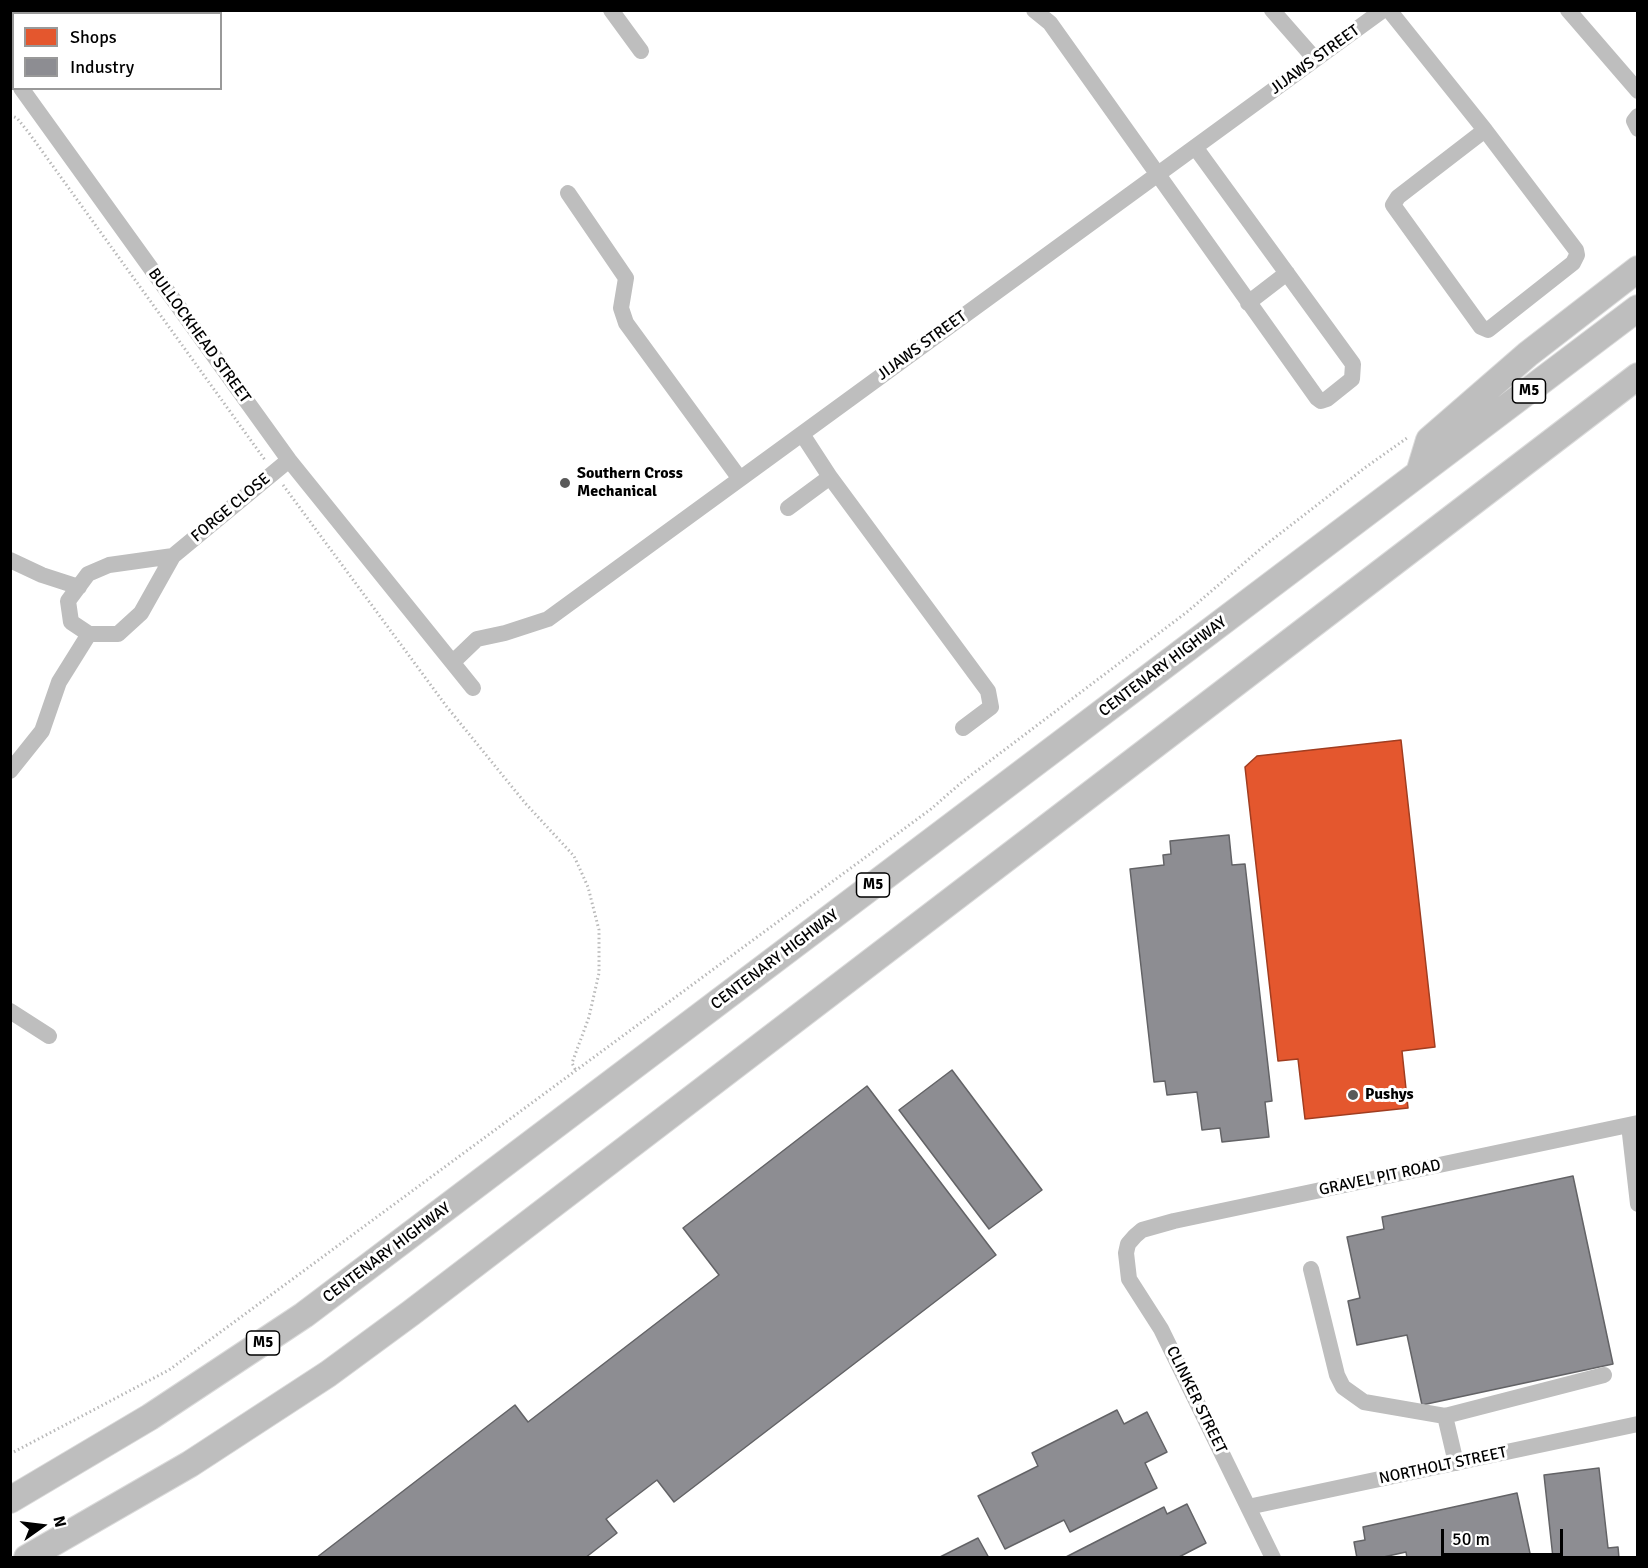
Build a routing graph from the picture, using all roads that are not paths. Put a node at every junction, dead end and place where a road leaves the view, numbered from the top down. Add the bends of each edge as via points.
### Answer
1 (611, 10) edge
2 (1035, 10) edge
3 (1272, 10) edge
4 (1383, 10) edge
5 (1389, 10) edge
6 (1568, 10) edge
7 (641, 51) dead end
8 (1315, 59) junction
9 (22, 90) edge
10 (1638, 91) edge
11 (1638, 116) edge
12 (1638, 129) edge
13 (1485, 130) junction
14 (1195, 147) junction
15 (1156, 175) junction
16 (568, 193) dead end
17 (1638, 269) edge
18 (1287, 273) junction
19 (1248, 303) junction
20 (1638, 308) edge
21 (1638, 376) edge
22 (802, 434) junction
23 (289, 460) junction
24 (1419, 473) junction
25 (830, 477) junction
26 (740, 479) junction
27 (788, 508) dead end
28 (173, 556) junction
29 (10, 560) edge
30 (10, 573) edge
31 (42, 575) junction
32 (79, 586) junction
33 (89, 634) junction
34 (453, 662) junction
35 (473, 688) dead end
36 (963, 728) dead end
37 (10, 771) edge
38 (10, 1011) edge
39 (49, 1036) dead end
40 (1633, 1124) edge
41 (1638, 1204) edge
42 (1128, 1244) joint
43 (1311, 1269) dead end
44 (1604, 1376) dead end
45 (1445, 1416) junction
46 (1638, 1424) edge
47 (1456, 1463) junction
48 (10, 1500) edge
49 (1248, 1508) junction
50 (52, 1549) edge
51 (27, 1557) edge
52 (1273, 1557) edge

1 - 7 street
2 - 15 street via 1050,23
3 - 8 street
4 - 8 street, JIJAWS STREET
5 - 13 street
6 - 10 street
8 - 14 street, JIJAWS STREET
9 - 23 street, BULLOCKHEAD STREET
11 - 12 street via 1634,121
13 - 13 street via 1577,255 1573,263 1488,330 1481,327 1393,205 1398,197
14 - 15 street, JIJAWS STREET
14 - 18 street
15 - 19 street
15 - 22 street, JIJAWS STREET
16 - 26 street via 626,278 621,308 626,323
17 - 24 highway via 1560,328 1437,432 1430,440
18 - 19 street
18 - 19 street via 1353,364 1352,379 1327,399 1317,398
20 - 24 highway, CENTENARY HIGHWAY / M5
21 - 50 highway via 402,1320 328,1374
22 - 25 street
22 - 26 street, JIJAWS STREET
23 - 28 street, FORGE CLOSE
23 - 34 street, BULLOCKHEAD STREET
24 - 48 highway, CENTENARY HIGHWAY / M5 via 304,1316 150,1417
25 - 27 street
25 - 36 street via 988,691 991,707
26 - 34 street, JIJAWS STREET via 548,619 477,639
28 - 32 street via 109,565 88,574
28 - 33 street, FORGE CLOSE via 141,613 118,634
29 - 31 street
30 - 31 street
31 - 32 street
32 - 33 street via 68,601 71,622
33 - 37 street via 60,682 42,731
34 - 35 street
38 - 39 street
40 - 41 street
40 - 42 street, GRAVEL PIT ROAD via 1174,1221 1142,1230
42 - 49 street, CLINKER STREET via 1125,1259 1129,1280 1161,1329
43 - 45 street via 1336,1375 1343,1387 1364,1402
44 - 45 street
45 - 47 street
46 - 47 street, NORTHOLT STREET
47 - 49 street, NORTHOLT STREET
49 - 52 street, CLINKER STREET
50 - 51 highway

